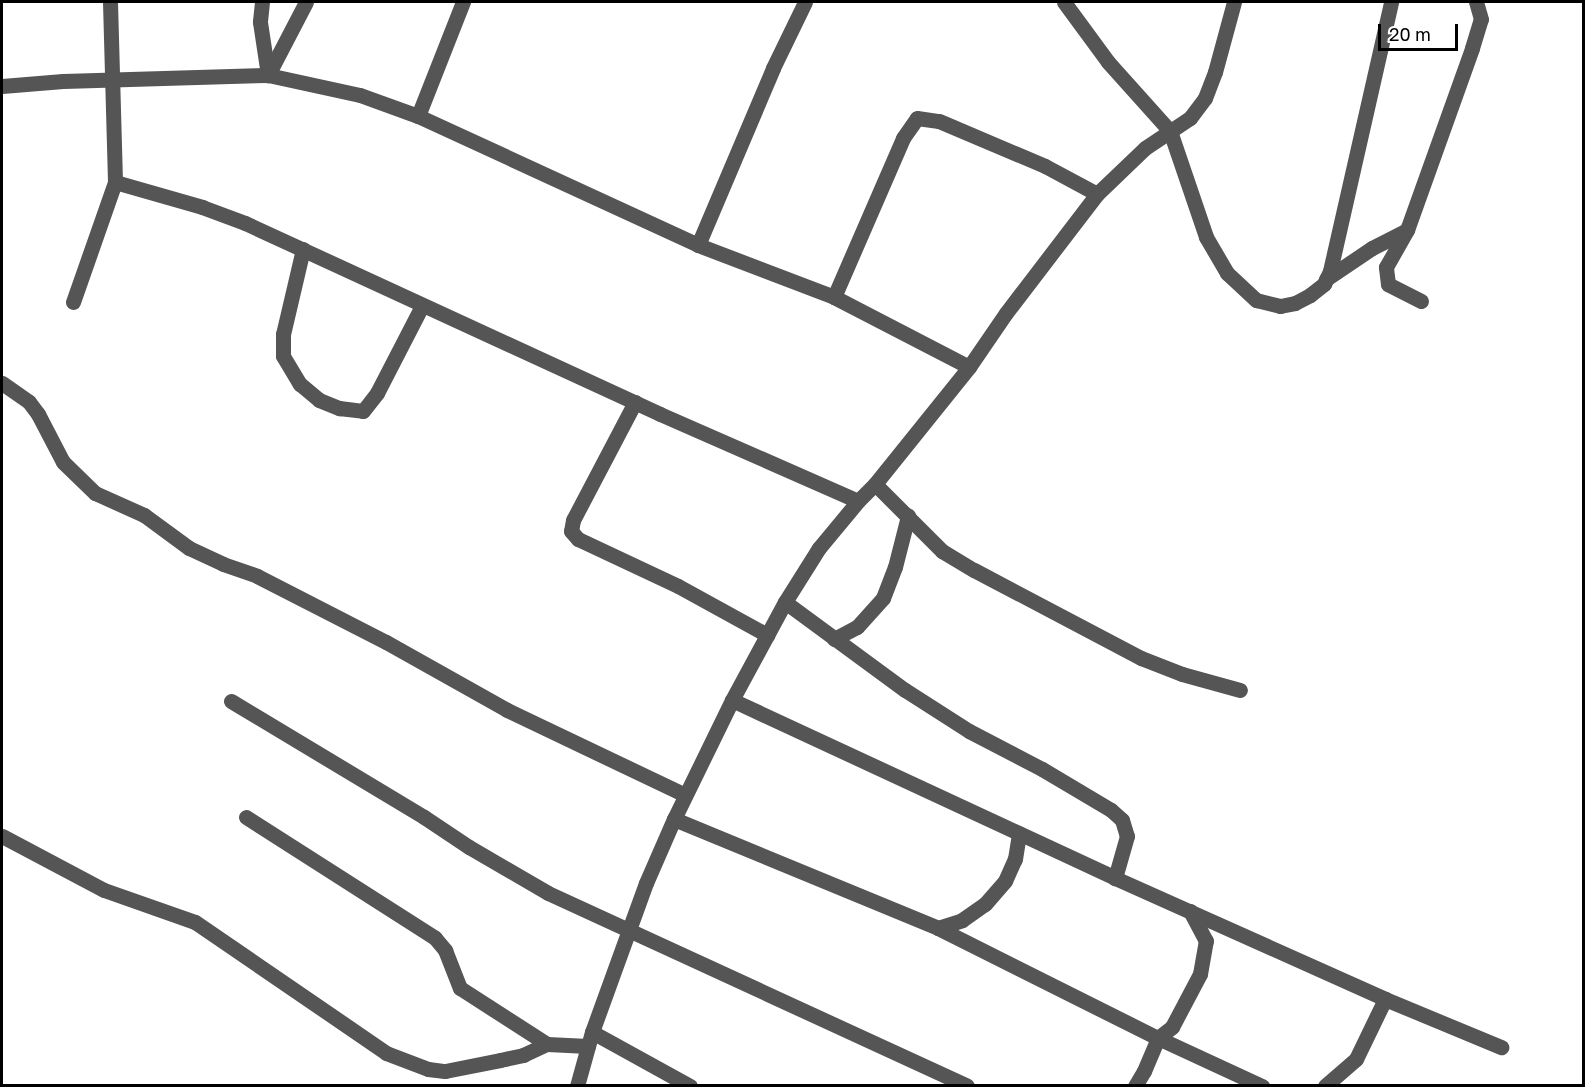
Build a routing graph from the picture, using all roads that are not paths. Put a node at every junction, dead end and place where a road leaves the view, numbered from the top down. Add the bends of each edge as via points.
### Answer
1 (110, 2) edge
2 (262, 2) edge
3 (306, 2) edge
4 (463, 2) edge
5 (805, 2) edge
6 (1064, 2) edge
7 (1234, 2) edge
8 (1391, 2) edge
9 (1476, 2) edge
10 (268, 75) junction
11 (111, 80) junction
12 (2, 86) edge
13 (418, 116) junction
14 (1170, 131) junction
15 (115, 182) junction
16 (1097, 194) junction
17 (1407, 230) junction
18 (698, 245) junction
19 (303, 249) junction
20 (1326, 279) junction
21 (834, 297) junction
22 (1421, 301) dead end
23 (73, 302) dead end
24 (422, 306) junction
25 (969, 367) junction
26 (2, 383) edge
27 (635, 402) junction
28 (875, 484) junction
29 (858, 501) junction
30 (908, 516) junction
31 (785, 602) junction
32 (767, 635) junction
33 (834, 639) junction
34 (1240, 690) dead end
35 (732, 700) junction
36 (231, 701) dead end
37 (685, 795) junction
38 (246, 817) dead end
39 (674, 819) junction
40 (1020, 833) junction
41 (2, 836) edge
42 (1116, 878) junction
43 (1190, 911) junction
44 (630, 928) junction
45 (938, 928) junction
46 (1384, 999) junction
47 (1158, 1038) junction
48 (590, 1039) junction
49 (548, 1044) junction
50 (1501, 1047) dead end
51 (577, 1086) edge
52 (690, 1086) edge
53 (967, 1086) edge
54 (1135, 1086) edge
55 (1262, 1086) edge
56 (1325, 1086) edge

1 - 11 street
2 - 10 street via 260,22
3 - 10 street
4 - 13 street
5 - 18 street via 772,68
6 - 14 street via 1108,62
7 - 14 street via 1205,98 1190,118
8 - 20 street
9 - 17 street via 1481,19
10 - 11 street
10 - 13 street via 360,95
11 - 12 street
11 - 15 street
13 - 18 street
14 - 16 street via 1145,148
14 - 20 street via 1206,237 1227,273 1248,295 1270,305 1295,303
15 - 19 street via 202,207
15 - 23 street
16 - 21 street via 1045,166 939,121 916,118 903,138
16 - 25 street
17 - 20 street
17 - 22 street via 1385,274 1388,284
18 - 21 street
19 - 24 street
19 - 24 street via 283,334 283,356 300,384 319,400 363,411
21 - 25 street
24 - 27 street
25 - 28 street
26 - 37 street via 29,402 63,462 95,493 144,516 189,548 257,576 507,710
27 - 29 street
27 - 32 street via 573,520 571,531 578,539 668,581
28 - 29 street
28 - 30 street
29 - 31 street via 819,548
30 - 33 street via 883,597 857,627
30 - 34 street via 942,551 1115,644 1182,674
31 - 32 street
31 - 33 street
32 - 35 street
33 - 42 street via 969,731 1111,810 1122,820 1127,836
35 - 37 street
35 - 40 street
36 - 44 street via 548,893
37 - 39 street
38 - 49 street via 435,938 445,950 460,988
39 - 44 street
39 - 45 street
40 - 42 street
40 - 45 street via 1015,859 1005,880 985,904 962,920
41 - 49 street via 104,890 195,922 386,1053 428,1069 445,1071 523,1055
42 - 43 street
43 - 46 street
43 - 47 street via 1206,941 1200,974 1172,1027
44 - 48 street
44 - 53 street
45 - 47 street
46 - 50 street
46 - 56 street via 1356,1059
47 - 54 street
47 - 55 street
48 - 49 street
48 - 51 street
48 - 52 street

